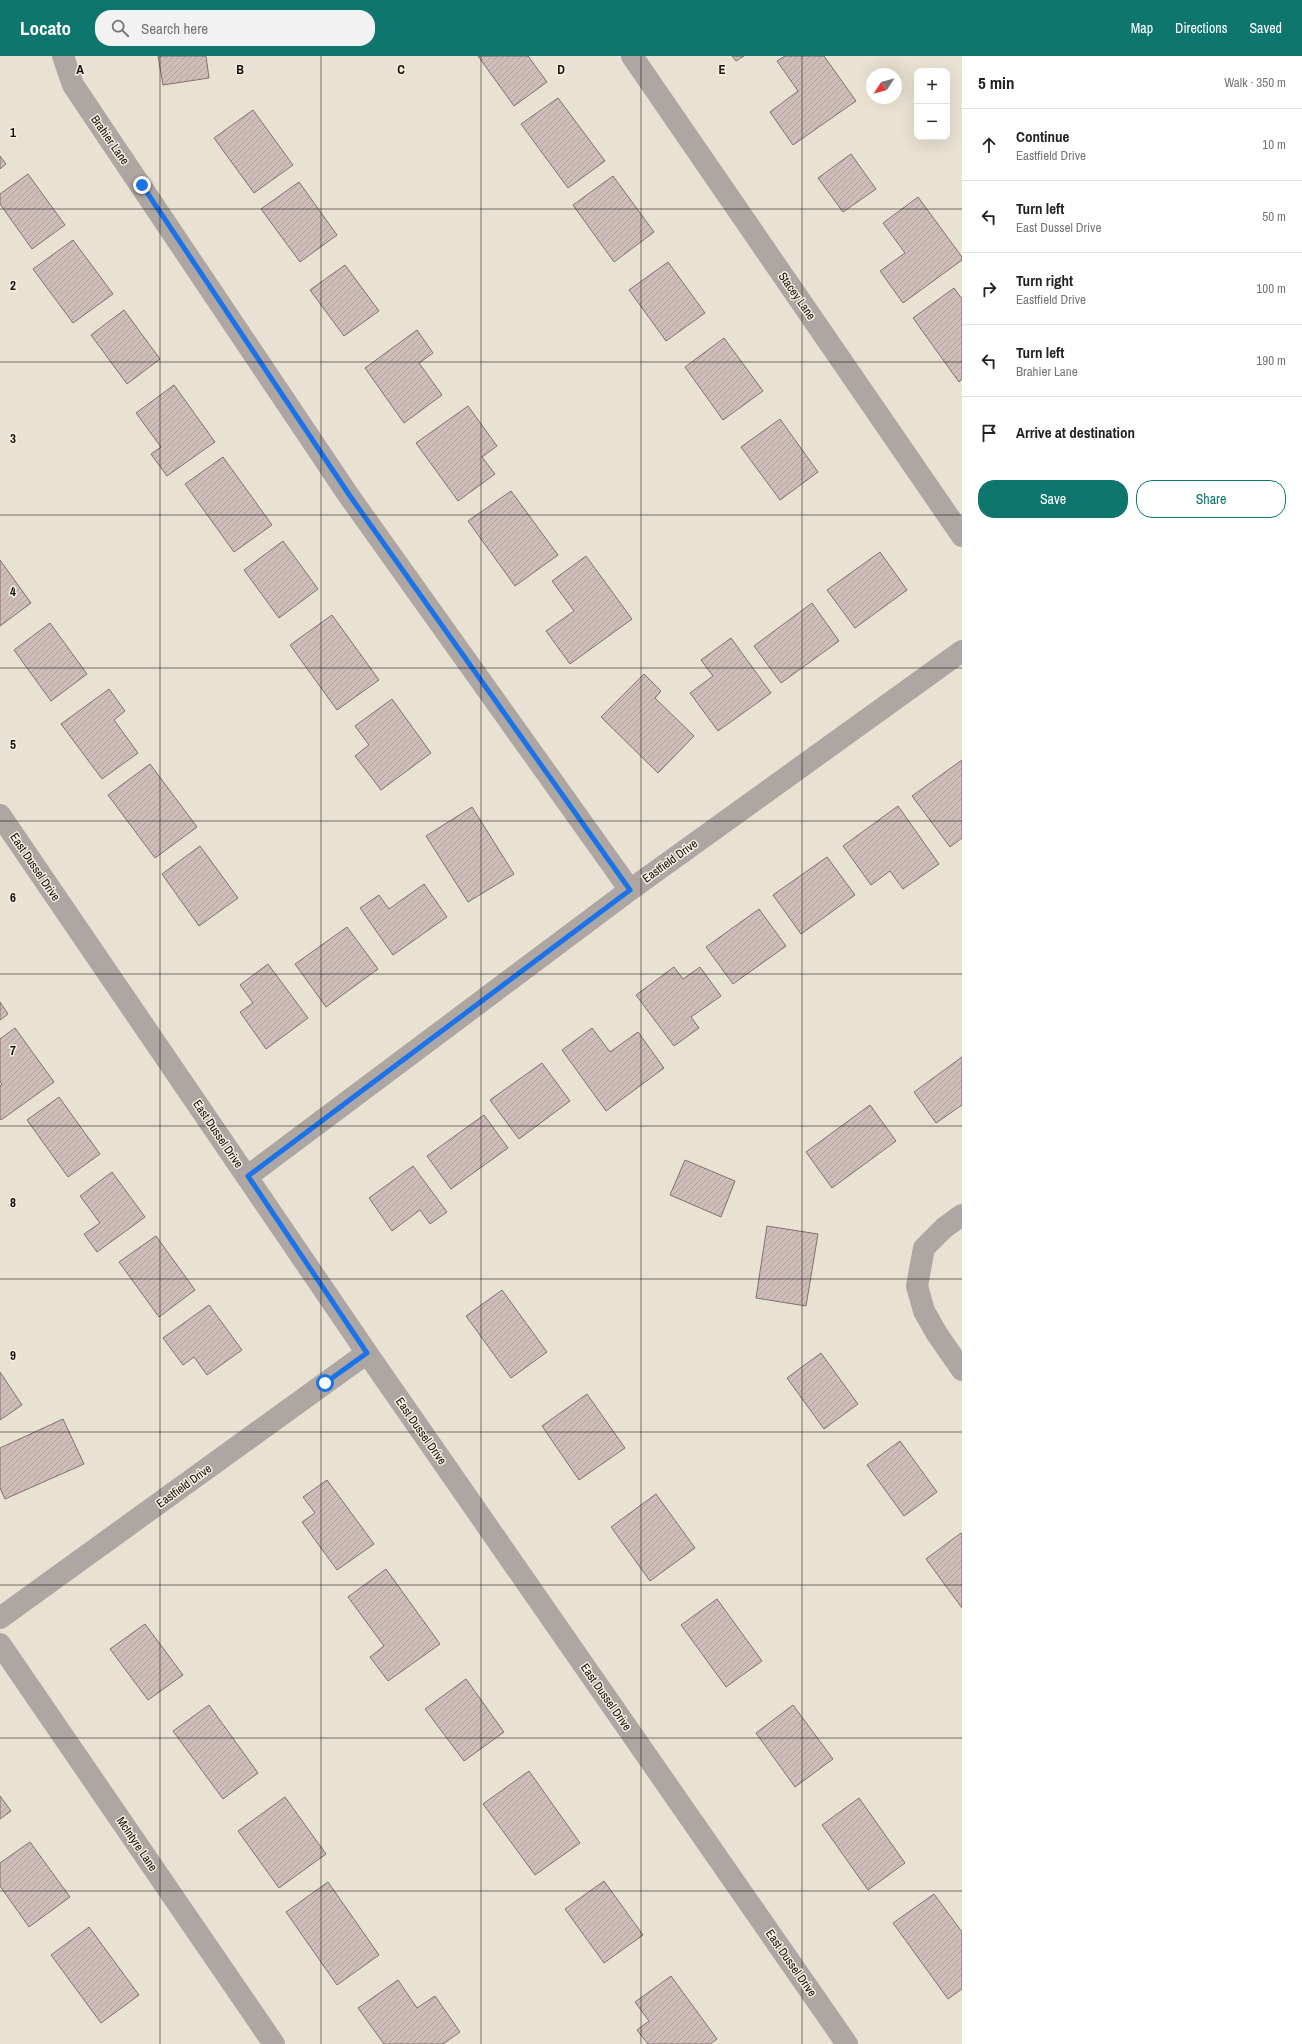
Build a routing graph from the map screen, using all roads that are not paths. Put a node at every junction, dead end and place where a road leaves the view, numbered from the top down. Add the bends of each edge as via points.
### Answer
1 (63, 56) edge
2 (632, 56) edge
3 (962, 536) edge
4 (962, 651) edge
5 (0, 815) edge
6 (630, 890) junction
7 (248, 1176) junction
8 (962, 1215) edge
9 (367, 1353) junction
10 (962, 1370) edge
11 (0, 1618) edge
12 (0, 1644) edge
13 (274, 2044) edge
14 (847, 2044) edge

1 - 6 street, Brahier Lane via 73,85 345,490
2 - 3 street, Stacey Lane
4 - 6 street, Eastfield Drive
5 - 7 street, East Dussel Drive
6 - 7 street, Eastfield Drive
7 - 9 street, East Dussel Drive
8 - 10 street via 924,1248 917,1286 924,1311
9 - 11 street, Eastfield Drive
9 - 14 street, East Dussel Drive
12 - 13 street, McIntyre Lane

